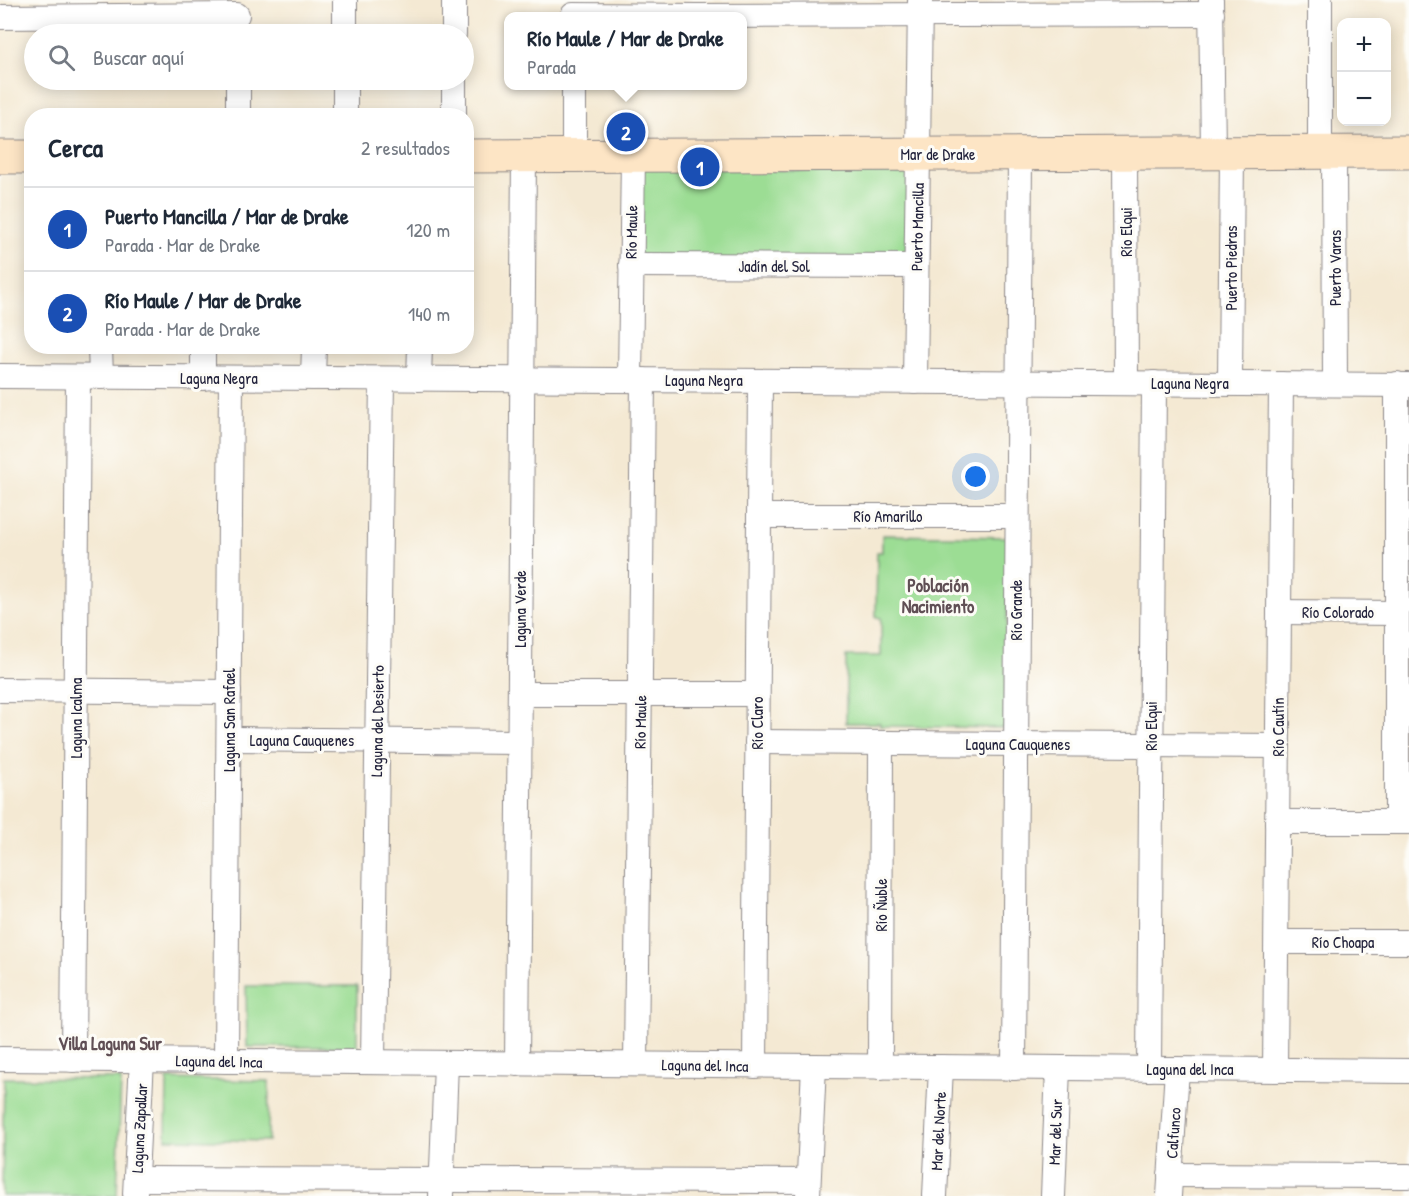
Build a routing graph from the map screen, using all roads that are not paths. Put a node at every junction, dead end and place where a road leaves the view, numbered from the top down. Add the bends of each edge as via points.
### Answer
1 (345, 0) edge
2 (454, 0) edge
3 (1320, 0) edge
4 (1211, 7) edge
5 (807, 8) edge
6 (920, 8) edge
7 (1031, 8) edge
8 (573, 11) edge
9 (598, 12) edge
10 (747, 12) edge
11 (237, 16) edge
12 (0, 17) edge
13 (345, 24) edge
14 (454, 24) edge
15 (238, 90) edge
16 (345, 90) edge
17 (454, 90) edge
18 (574, 90) edge
19 (238, 108) edge
20 (345, 108) edge
21 (454, 108) edge
22 (1222, 152) junction
23 (1327, 152) junction
24 (1409, 152) edge
25 (1020, 153) junction
26 (1125, 153) junction
27 (919, 154) junction
28 (524, 155) junction
29 (574, 155) junction
30 (633, 155) junction
31 (474, 156) edge
32 (0, 157) edge
33 (24, 157) edge
34 (631, 266) junction
35 (916, 266) junction
36 (97, 354) edge
37 (203, 354) edge
38 (314, 354) edge
39 (420, 354) edge
40 (0, 376) edge
41 (89, 377) junction
42 (203, 378) junction
43 (231, 378) junction
44 (313, 378) junction
45 (382, 379) junction
46 (419, 379) junction
47 (522, 380) junction
48 (637, 380) junction
49 (760, 381) junction
50 (915, 382) junction
51 (1018, 382) junction
52 (1126, 383) junction
53 (1154, 383) junction
54 (1230, 383) junction
55 (1281, 384) junction
56 (1335, 384) junction
57 (1403, 384) edge
58 (759, 516) junction
59 (1017, 516) junction
60 (1279, 612) junction
61 (1397, 613) junction
62 (0, 690) edge
63 (76, 691) junction
64 (229, 692) junction
65 (520, 694) junction
66 (640, 694) junction
67 (757, 694) junction
68 (229, 739) junction
69 (377, 741) junction
70 (519, 742) junction
71 (757, 742) junction
72 (881, 743) junction
73 (1016, 744) junction
74 (1151, 745) junction
75 (1278, 746) junction
76 (1277, 822) junction
77 (1403, 822) edge
78 (1277, 942) junction
79 (1409, 942) edge
80 (0, 1059) edge
81 (73, 1060) junction
82 (142, 1060) junction
83 (226, 1061) junction
84 (373, 1062) junction
85 (446, 1063) junction
86 (517, 1064) junction
87 (636, 1064) junction
88 (755, 1066) junction
89 (814, 1066) junction
90 (880, 1067) junction
91 (941, 1067) junction
92 (1014, 1068) junction
93 (1058, 1068) junction
94 (1149, 1069) junction
95 (1177, 1069) junction
96 (1275, 1070) junction
97 (1409, 1071) edge
98 (1409, 1176) edge
99 (1170, 1185) edge
100 (136, 1188) edge
101 (442, 1188) edge
102 (808, 1188) edge
103 (934, 1196) edge
104 (1053, 1196) edge

1 - 13 street
2 - 14 street
3 - 23 street, Puerto Varas
4 - 7 street
4 - 22 street, Puerto Piedras
5 - 6 street
5 - 10 street
6 - 7 street
6 - 27 street, Puerto Mancilla
8 - 9 street
11 - 12 street
15 - 19 street
16 - 20 street
17 - 21 street
18 - 29 street
22 - 23 street, Mar de Drake
22 - 26 street, Mar de Drake
22 - 54 street, Puerto Piedras
23 - 24 street, Mar de Drake
23 - 56 street, Puerto Varas
25 - 26 street, Mar de Drake
25 - 27 street, Mar de Drake
25 - 51 street, Río Grande
26 - 52 street, Río Elqui
27 - 30 street, Mar de Drake
27 - 35 street, Puerto Mancilla
28 - 29 street, Mar de Drake
28 - 31 street, Mar de Drake
28 - 47 street, Laguna Verde
29 - 30 street, Mar de Drake
30 - 34 street, Río Maule
32 - 33 street
34 - 35 street, Jadín del Sol
34 - 48 street, Río Maule
35 - 50 street, Puerto Mancilla
36 - 41 street, Laguna Icalma
37 - 42 street
38 - 44 street
39 - 46 street
40 - 41 street, Laguna Negra
41 - 42 street, Laguna Negra
41 - 63 street, Laguna Icalma
42 - 43 street, Laguna Negra
43 - 44 street, Laguna Negra
43 - 64 street, Laguna San Rafael
44 - 45 street, Laguna Negra
45 - 46 street, Laguna Negra
45 - 69 street, Laguna del Desierto
46 - 47 street, Laguna Negra
47 - 48 street, Laguna Negra
47 - 65 street, Laguna Verde
48 - 49 street, Laguna Negra
48 - 66 street, Río Maule
49 - 50 street, Laguna Negra
49 - 58 street, Río Claro
50 - 51 street, Laguna Negra
51 - 52 street, Laguna Negra
51 - 59 street, Río Grande
52 - 53 street, Laguna Negra
53 - 54 street, Laguna Negra
53 - 74 street, Río Elqui
54 - 55 street, Laguna Negra
55 - 56 street, Laguna Negra
55 - 60 street, Río Cautín
56 - 57 street, Laguna Negra
57 - 61 street
58 - 59 street, Río Amarillo
58 - 67 street, Río Claro
59 - 73 street, Río Grande
60 - 61 street, Río Colorado
60 - 75 street, Río Cautín
61 - 77 street
62 - 63 street
63 - 64 street
63 - 81 street, Laguna Icalma
64 - 68 street, Laguna San Rafael
65 - 66 street
65 - 70 street, Laguna Verde
66 - 67 street
66 - 87 street, Río Maule
67 - 71 street, Río Claro
68 - 69 street, Laguna Cauquenes
68 - 83 street, Laguna San Rafael
69 - 70 street, Laguna Cauquenes
69 - 84 street, Laguna del Desierto
70 - 86 street, Laguna Verde
71 - 72 street, Laguna Cauquenes
71 - 88 street, Río Claro
72 - 73 street, Laguna Cauquenes
72 - 90 street, Río Ñuble
73 - 74 street, Laguna Cauquenes
73 - 92 street, Río Grande
74 - 75 street, Laguna Cauquenes
74 - 94 street, Río Elqui
75 - 76 street, Río Cautín
76 - 77 street
76 - 78 street, Río Cautín
78 - 79 street, Río Choapa
78 - 96 street, Río Cautín
80 - 81 street, Laguna del Inca
81 - 82 street, Laguna del Inca
82 - 83 street, Laguna del Inca
82 - 100 street, Laguna Zapallar
83 - 84 street, Laguna del Inca
84 - 85 street, Laguna del Inca
85 - 86 street, Laguna del Inca
85 - 101 street
86 - 87 street, Laguna del Inca
87 - 88 street, Laguna del Inca
88 - 89 street, Laguna del Inca
89 - 90 street, Laguna del Inca
89 - 102 street
90 - 91 street, Laguna del Inca
91 - 92 street, Laguna del Inca
91 - 103 street, Mar del Norte
92 - 93 street, Laguna del Inca
93 - 94 street, Laguna del Inca
93 - 104 street, Mar del Sur
94 - 95 street, Laguna del Inca
95 - 96 street, Laguna del Inca
95 - 99 street, Calfunco
96 - 97 street, Laguna del Inca
98 - 99 street
100 - 101 street
101 - 102 street

